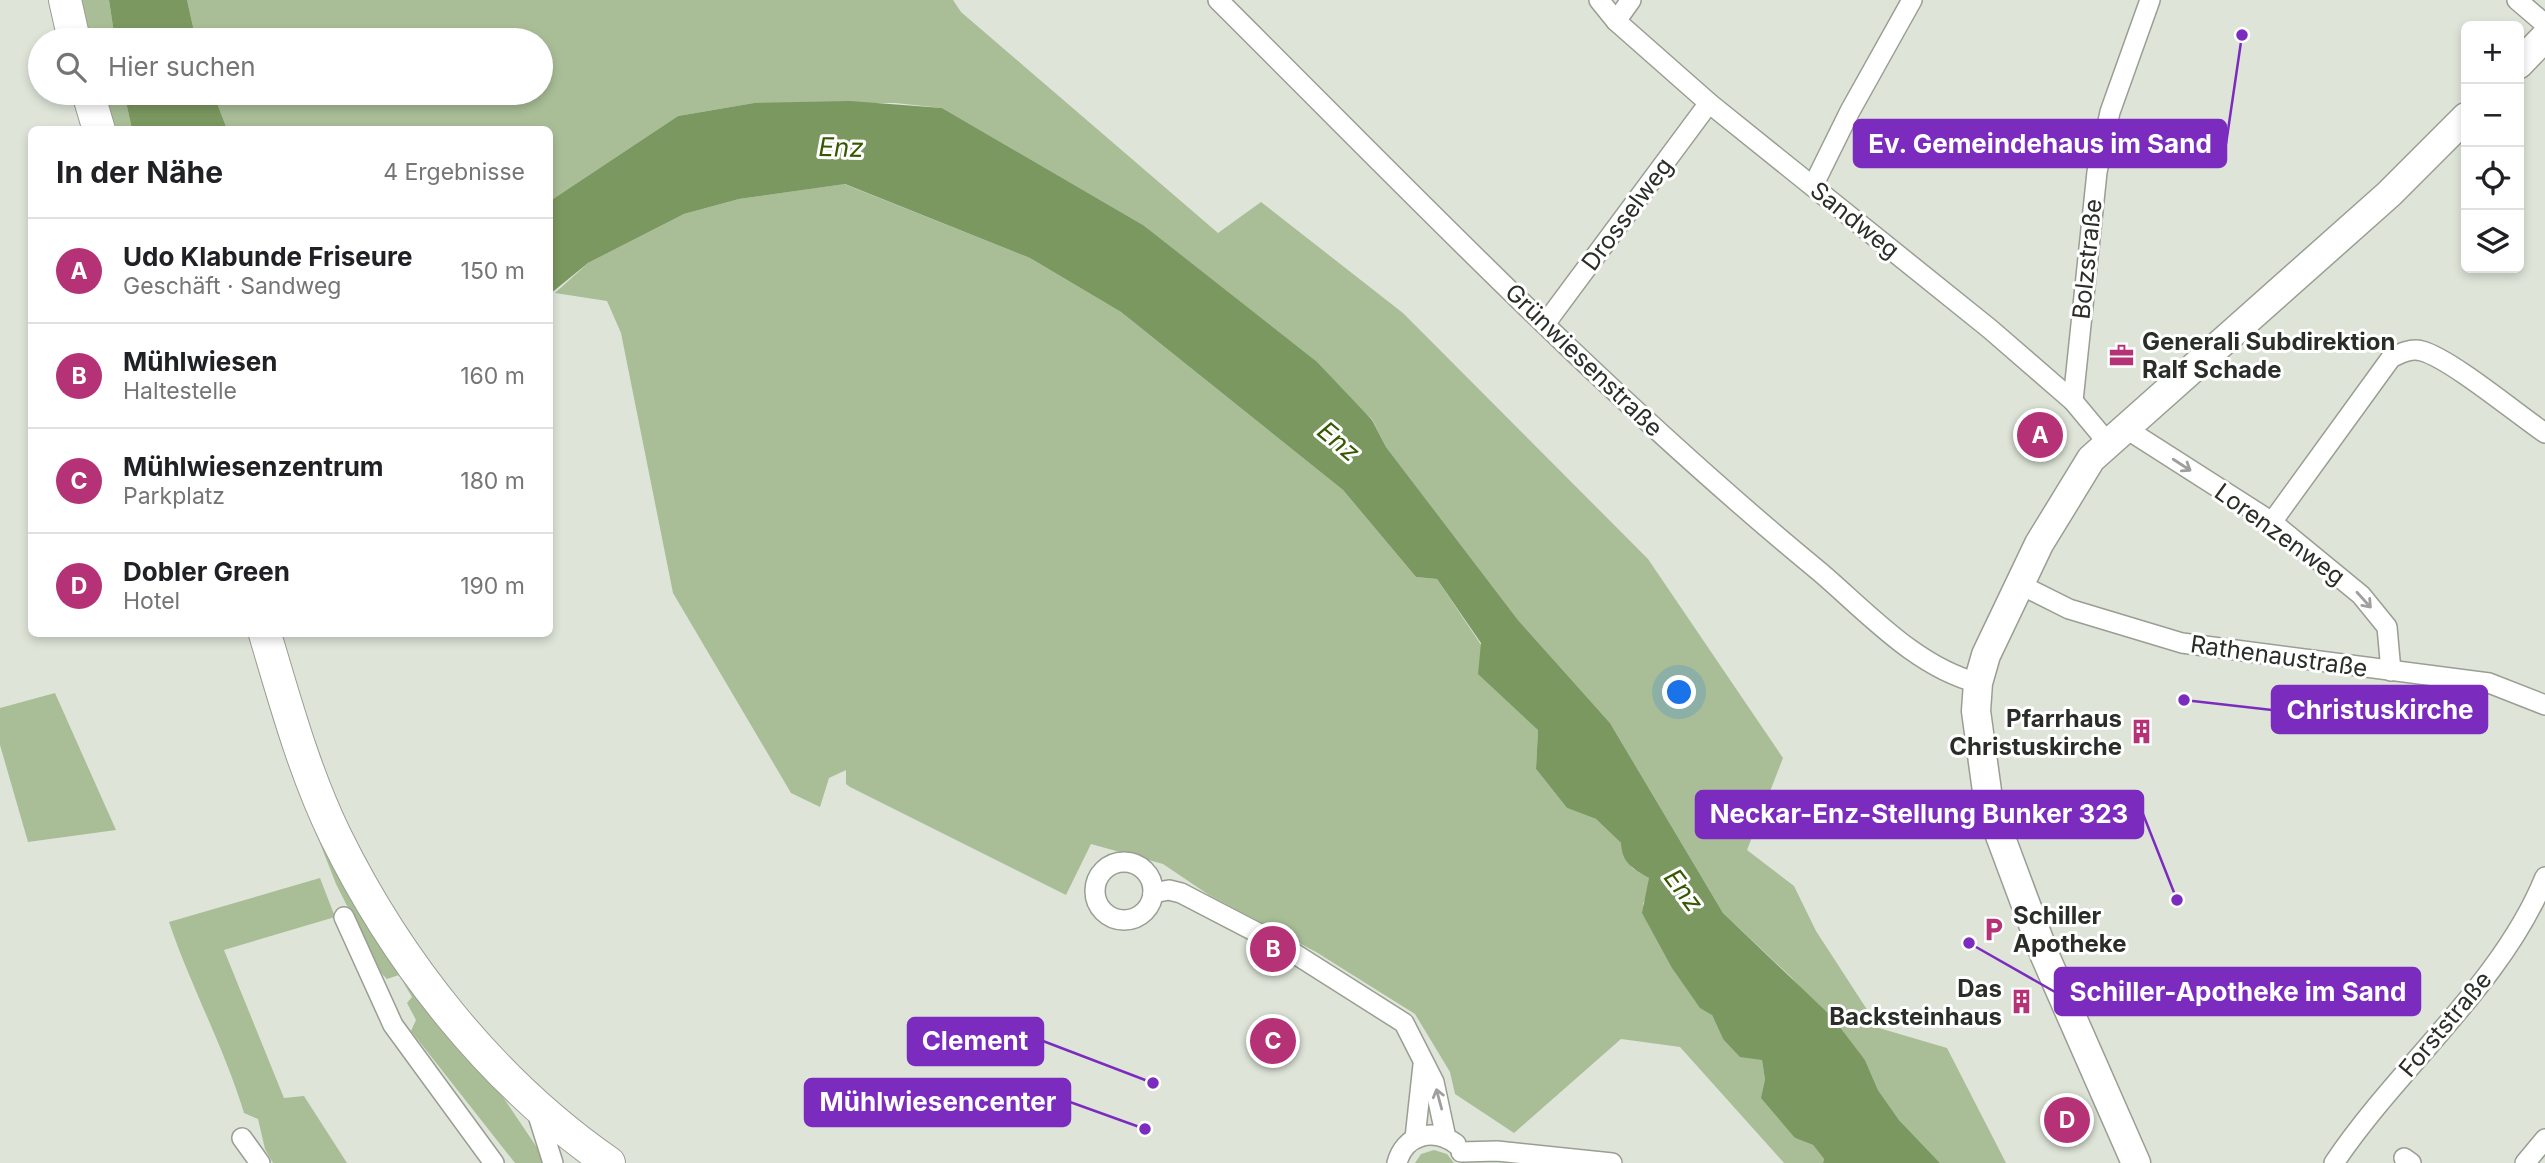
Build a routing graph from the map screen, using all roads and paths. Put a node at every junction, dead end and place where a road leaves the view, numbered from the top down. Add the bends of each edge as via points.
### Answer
1 (65, 0) edge
2 (1218, 0) edge
3 (1599, 0) edge
4 (1631, 0) edge
5 (1912, 0) edge
6 (2150, 0) edge
7 (2517, 0) edge
8 (1616, 21) junction
9 (2545, 24) edge
10 (71, 28) edge
11 (2545, 37) edge
12 (2524, 59) edge
13 (1709, 103) junction
14 (92, 105) edge
15 (2461, 122) edge
16 (98, 126) edge
17 (1813, 186) junction
18 (1545, 324) junction
19 (2073, 401) junction
20 (2545, 433) edge
21 (2116, 435) junction
22 (2272, 522) junction
23 (2020, 584) junction
24 (266, 637) edge
25 (2391, 671) junction
26 (1978, 683) junction
27 (2545, 705) edge
28 (2545, 877) edge
29 (1153, 892) dead end
30 (344, 917) dead end
31 (1423, 1065) junction
32 (535, 1105) junction
33 (242, 1138) dead end
34 (1415, 1138) junction
35 (1446, 1138) junction
36 (2543, 1145) edge
37 (1540, 1156) junction
38 (1463, 1157) edge
39 (600, 1161) edge
40 (260, 1163) edge
41 (494, 1163) edge
42 (553, 1163) edge
43 (1397, 1163) edge
44 (1507, 1163) edge
45 (1612, 1163) edge
46 (2136, 1163) edge
47 (2334, 1163) edge
48 (2525, 1163) edge

1 - 10 main road
2 - 18 street, Grünwiesenstraße
3 - 8 street, Sandweg
4 - 8 street
5 - 17 street
6 - 19 street, Bolzstraße via 2110,112 2097,172
7 - 9 street
8 - 13 street, Sandweg
11 - 12 main road
13 - 17 street, Sandweg
13 - 18 street, Drosselweg
14 - 16 main road
15 - 21 main road via 2389,194
17 - 19 street, Sandweg
18 - 26 street, Grünwiesenstraße via 1765,527 1919,656 1955,677
19 - 21 street, Sandweg
20 - 22 street via 2441,360 2421,351 2407,351 2391,358
21 -> 22 street, Lorenzenweg
21 - 23 main road via 2077,478
22 -> 25 street, Lorenzenweg via 2361,594 2387,627
23 - 25 street, Rathenaustraße via 2069,609 2182,643
23 - 26 main road via 1996,630
24 - 32 main road via 315,788 375,909 460,1025
25 - 27 street, Rathenaustraße via 2489,683
26 - 46 main road via 1978,740 1989,806 2045,956
28 - 47 street, Forststraße via 2522,926 2499,960 2374,1107
29 - 31 street via 1181,892 1253,929 1363,996 1404,1023
30 - 41 street via 393,1025
31 - 34 street
35 -> 31 street via 1434,1082
32 - 39 main road
32 - 42 street
33 - 40 street
34 - 35 street
34 - 43 street
35 - 38 street
36 - 48 street
37 - 38 street via 1497,1151
37 - 44 street
37 - 45 street

